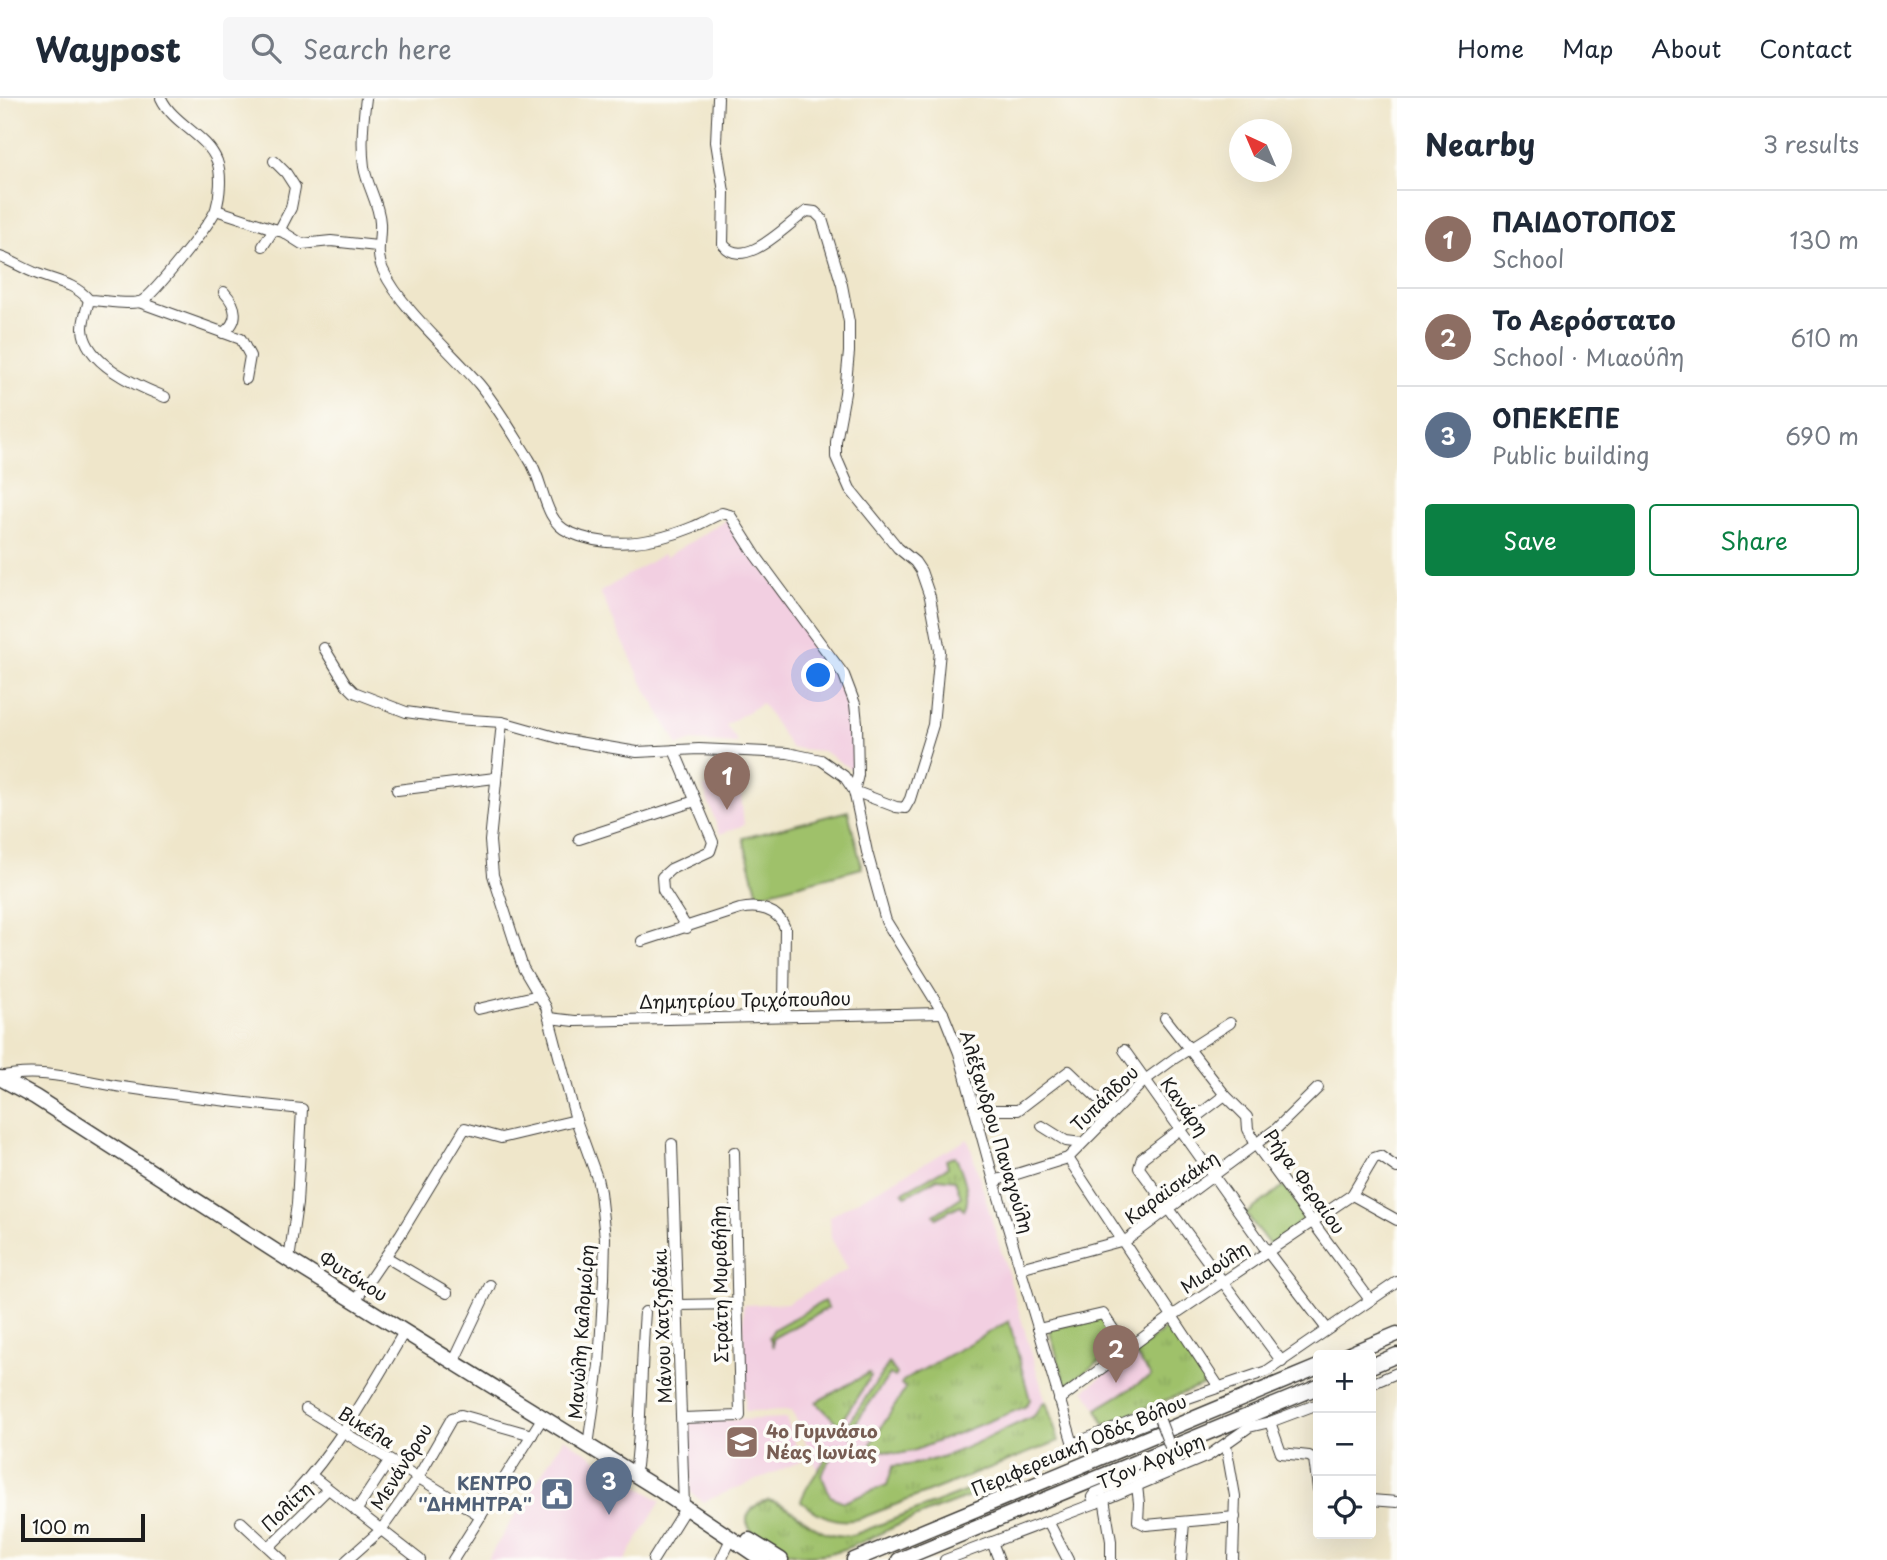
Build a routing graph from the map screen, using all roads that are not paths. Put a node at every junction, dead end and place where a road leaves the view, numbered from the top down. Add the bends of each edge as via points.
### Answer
1 (161, 98) edge
2 (366, 98) edge
3 (718, 98) edge
4 (274, 160) dead end
5 (216, 210) junction
6 (276, 230) junction
7 (263, 246) dead end
8 (377, 246) junction
9 (0, 257) edge
10 (223, 292) dead end
11 (89, 300) junction
12 (139, 302) junction
13 (223, 333) junction
14 (246, 379) dead end
15 (165, 397) dead end
16 (324, 648) dead end
17 (502, 722) junction
18 (674, 750) junction
19 (495, 778) junction
20 (397, 790) dead end
21 (854, 791) junction
22 (695, 801) junction
23 (579, 839) dead end
24 (687, 928) junction
25 (642, 941) dead end
26 (539, 995) junction
27 (478, 1009) dead end
28 (943, 1013) junction
29 (787, 1016) junction
30 (549, 1018) junction
31 (1165, 1018) dead end
32 (1230, 1023) dead end
33 (1189, 1049) junction
34 (1124, 1050) dead end
35 (0, 1078) edge
36 (1146, 1080) junction
37 (1318, 1088) dead end
38 (1225, 1095) junction
39 (975, 1110) junction
40 (1112, 1112) junction
41 (576, 1120) junction
42 (1042, 1126) dead end
43 (1180, 1128) junction
44 (1082, 1143) junction
45 (672, 1144) dead end
46 (1256, 1145) junction
47 (734, 1152) dead end
48 (1068, 1158) junction
49 (1397, 1168) edge
50 (1213, 1176) junction
51 (994, 1181) junction
52 (1352, 1195) junction
53 (1170, 1210) junction
54 (1397, 1220) edge
55 (1313, 1221) junction
56 (1123, 1241) junction
57 (1267, 1251) junction
58 (386, 1257) junction
59 (289, 1260) junction
60 (1020, 1268) junction
61 (1224, 1282) junction
62 (1397, 1282) edge
63 (490, 1285) dead end
64 (447, 1293) dead end
65 (1370, 1300) junction
66 (355, 1301) junction
67 (736, 1304) junction
68 (678, 1305) junction
69 (645, 1312) dead end
70 (1172, 1316) junction
71 (1038, 1329) junction
72 (1327, 1329) junction
73 (404, 1332) junction
74 (1397, 1334) edge
75 (1127, 1350) junction
76 (1359, 1350) edge
77 (1397, 1355) edge
78 (1282, 1362) junction
79 (453, 1363) junction
80 (1376, 1364) edge
81 (1313, 1369) edge
82 (1397, 1373) edge
83 (1376, 1382) edge
84 (1219, 1387) junction
85 (1313, 1389) edge
86 (1059, 1400) junction
87 (1313, 1406) edge
88 (306, 1409) dead end
89 (543, 1417) junction
90 (682, 1418) junction
91 (1270, 1422) junction
92 (344, 1433) junction
93 (532, 1435) junction
94 (1226, 1445) junction
95 (588, 1446) junction
96 (1077, 1447) junction
97 (388, 1461) junction
98 (633, 1474) junction
99 (312, 1476) junction
100 (1316, 1476) edge
101 (417, 1479) junction
102 (1137, 1486) junction
103 (327, 1490) junction
104 (289, 1500) dead end
105 (1376, 1500) edge
106 (1100, 1501) junction
107 (1397, 1502) edge
108 (685, 1507) junction
109 (356, 1511) junction
110 (481, 1516) junction
111 (1235, 1517) junction
112 (1048, 1521) junction
113 (241, 1522) dead end
114 (1184, 1522) junction
115 (381, 1530) junction
116 (731, 1539) junction
117 (992, 1542) junction
118 (269, 1547) junction
119 (657, 1559) edge
120 (282, 1560) edge
121 (347, 1560) edge
122 (420, 1560) edge
123 (453, 1560) edge
124 (721, 1560) edge
125 (763, 1560) edge
126 (781, 1560) edge
127 (854, 1560) edge
128 (900, 1560) edge
129 (945, 1560) edge
130 (999, 1560) edge
131 (1068, 1560) edge
132 (1111, 1560) edge
133 (1181, 1560) edge
134 (1233, 1560) edge

1 - 5 street via 216,160
2 - 8 street via 364,167 381,225
3 - 21 street via 716,142 724,192 723,244 740,254 761,245 807,211 822,219 849,323 836,457 850,489 915,562 930,597 940,651 937,700 910,799 905,808 896,807
4 - 6 street via 295,187 292,208
5 - 6 street
5 - 12 street via 171,270
6 - 7 street
6 - 8 street via 302,244 331,241
8 - 21 street via 389,281 480,385 532,464 556,524 591,539 625,544 678,532 722,513 733,519 844,675 857,723
9 - 11 street via 72,286
10 - 13 street via 235,315
11 - 12 street
11 - 15 street via 83,328 96,357 132,384
12 - 13 street
13 - 14 street via 241,339 249,350
16 - 17 street via 346,684 362,697 406,712
17 - 18 street via 620,751
17 - 19 street, Μανώλη Καλομοίρη
18 - 21 street via 811,757 837,770
18 - 22 street
19 - 20 street
19 - 26 street, Μανώλη Καλομοίρη via 490,841 493,875 523,968
21 - 28 street, Αλέξανδρου Παναγούλη via 887,921
22 - 23 street
22 - 24 street via 714,845 668,870 661,881
24 - 25 street
24 - 29 street via 757,906 780,919 785,928
26 - 27 street
26 - 30 street, Μανώλη Καλομοίρη
28 - 29 street, Δημητρίου Τριχόπουλου
28 - 39 street, Αλέξανδρου Παναγούλη
29 - 30 street, Δημητρίου Τριχόπουλου
30 - 41 street, Μανώλη Καλομοίρη
31 - 33 street, Ρήγα Φεραίου
32 - 33 street, Τυπάλδου
33 - 36 street, Τυπάλδου
33 - 38 street, Ρήγα Φεραίου
34 - 36 street, Κανάρη
35 - 59 main road, Φυτόκου
35 - 59 street via 23,1073 54,1075 302,1109
36 - 40 street, Τυπάλδου
36 - 43 street, Κανάρη
37 - 46 street, Καραϊσκάκη
38 - 43 street
38 - 46 street, Ρήγα Φεραίου via 1247,1118
39 - 40 street via 1018,1110 1069,1071
39 - 51 street, Αλέξανδρου Παναγούλη
40 - 44 street, Τυπάλδου
41 - 58 street via 496,1138 465,1128
41 - 95 street, Μανώλη Καλομοίρη via 597,1178 605,1238 599,1365
42 - 44 street via 1066,1141
43 - 50 street, Κανάρη
43 - 53 street via 1139,1165
44 - 48 street, Τυπάλδου
45 - 68 street, Μάνου Χατζηδάκι
46 - 50 street, Καραϊσκάκη
46 - 55 street, Ρήγα Φεραίου
47 - 67 street, Στράτη Μυριβήλη
48 - 51 street, Τυπάλδου
48 - 56 street
49 - 52 street, Μιαούλη via 1374,1158
50 - 53 street, Καραϊσκάκη
50 - 57 street, Κανάρη
51 - 60 street, Αλέξανδρου Παναγούλη
52 - 54 street
52 - 55 street, Μιαούλη
53 - 56 street, Καραϊσκάκη
53 - 61 street
55 - 57 street, Μιαούλη
55 - 65 street, Ρήγα Φεραίου
56 - 60 street, Καραϊσκάκη
56 - 70 street
57 - 61 street, Μιαούλη
57 - 72 street, Κανάρη
58 - 64 street
58 - 66 street
59 - 66 main road, Φυτόκου
60 - 71 street, Αλέξανδρου Παναγούλη
61 - 70 street, Μιαούλη
61 - 78 street
62 - 65 street
63 - 79 street
65 - 72 street
66 - 73 main road, Φυτόκου
67 - 68 street
67 - 90 street, Στράτη Μυριβήλη via 740,1416
68 - 90 street, Μάνου Χατζηδάκι
69 - 98 street via 639,1393 642,1415
70 - 75 street, Μιαούλη
70 - 84 street
71 - 75 street via 1103,1314
71 - 86 street, Αλέξανδρου Παναγούλη
72 - 78 street
73 - 79 main road, Φυτόκου
73 - 92 street, Πολίτη
74 - 76 main road
75 - 86 street, Μιαούλη
77 - 80 main road
78 - 84 street via 1252,1378
79 - 89 main road, Φυτόκου
81 - 127 main road, Περιφερειακή Οδός Βόλου
82 - 83 street
84 - 96 street
85 - 128 main road, Περιφερειακή Οδός Βόλου
86 - 96 street, Αλέξανδρου Παναγούλη
87 - 91 street, Τζον Αργύρη
88 - 92 street, Βικέλα
89 - 93 street
89 - 95 main road, Φυτόκου
90 - 108 street, Μάνου Χατζηδάκι
91 - 94 street, Τζον Αργύρη via 1249,1427
91 - 100 street via 1281,1453 1310,1456
92 - 97 street, Βικέλα
92 - 99 street, Πολίτη
93 - 101 street, Μενάνδρου via 457,1415 449,1421
93 - 110 street
94 - 102 street, Τζον Αργύρη
94 - 111 street
95 - 98 main road, Φυτόκου
96 - 106 street, bridge via 1159,1418 1175,1460 1095,1493 1092,1497
97 - 101 street, Βικέλα
97 - 109 street
98 - 108 main road, Φυτόκου
99 - 103 street
99 - 104 street, Πολίτη
101 - 110 street, Βικέλα
101 - 115 street, Μενάνδρου
102 - 106 street, Τζον Αργύρη
102 - 114 street via 1138,1521 1146,1525
103 - 109 street
103 - 118 street, Πολίτη
105 - 107 street
106 - 112 street, Τζον Αργύρη
106 - 132 street
108 - 116 main road, Φυτόκου
108 - 119 street
108 - 126 main road, Φυτόκου via 731,1528
109 - 115 street
110 - 123 street
111 - 114 street
111 - 134 street
112 - 117 street, Τζον Αργύρη
112 - 131 street
113 - 118 street
114 - 133 street
115 - 121 street, Μενάνδρου
115 - 122 street
116 - 124 street
116 - 125 main road, Φυτόκου
117 - 129 street, Τζον Αργύρη
117 - 130 street
118 - 120 street

